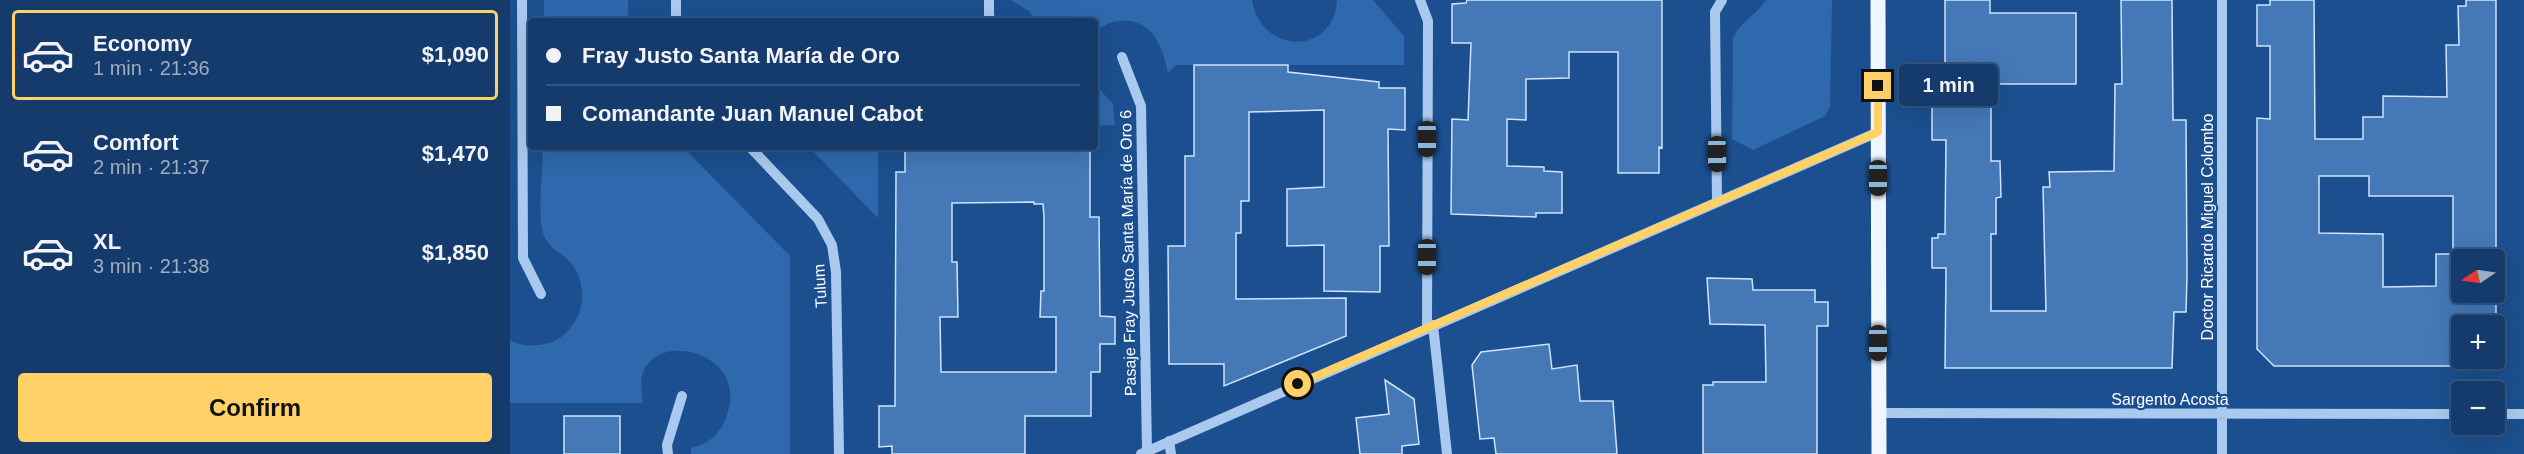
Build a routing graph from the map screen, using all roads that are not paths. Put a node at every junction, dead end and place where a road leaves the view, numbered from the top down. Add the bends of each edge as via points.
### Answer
1 (522, 0) edge
2 (676, 0) edge
3 (989, 0) edge
4 (1420, 0) edge
5 (1722, 0) edge
6 (1878, 0) edge
7 (2222, 0) edge
8 (676, 18) edge
9 (990, 18) edge
10 (1122, 57) dead end
11 (1878, 132) junction
12 (753, 150) edge
13 (1717, 202) junction
14 (541, 294) dead end
15 (1430, 327) junction
16 (682, 396) dead end
17 (1878, 413) junction
18 (2222, 414) junction
19 (2451, 414) edge
20 (2505, 414) edge
21 (2524, 414) edge
22 (1169, 441) junction
23 (1144, 453) edge
24 (668, 454) edge
25 (839, 454) edge
26 (1171, 454) edge
27 (1448, 454) edge
28 (1879, 454) edge
29 (2222, 454) edge

1 - 14 street via 524,258
2 - 8 street
3 - 9 street
4 - 15 street via 1428,21
5 - 13 street via 1715,12
6 - 11 main road
7 - 18 street, Doctor Ricardo Miguel Colombo
10 - 23 street, Pasaje Fray Justo Santa María de Oro 6 via 1141,105
11 - 13 street
11 - 17 main road
12 - 25 street, Tulum via 818,219 832,245 836,272
13 - 15 street
15 - 22 street
15 - 27 street
16 - 24 street via 667,445
17 - 18 street, Sargento Acosta
17 - 28 main road
18 - 19 street, Sargento Acosta
18 - 29 street, Doctor Ricardo Miguel Colombo
20 - 21 street
22 - 23 street
22 - 26 street

